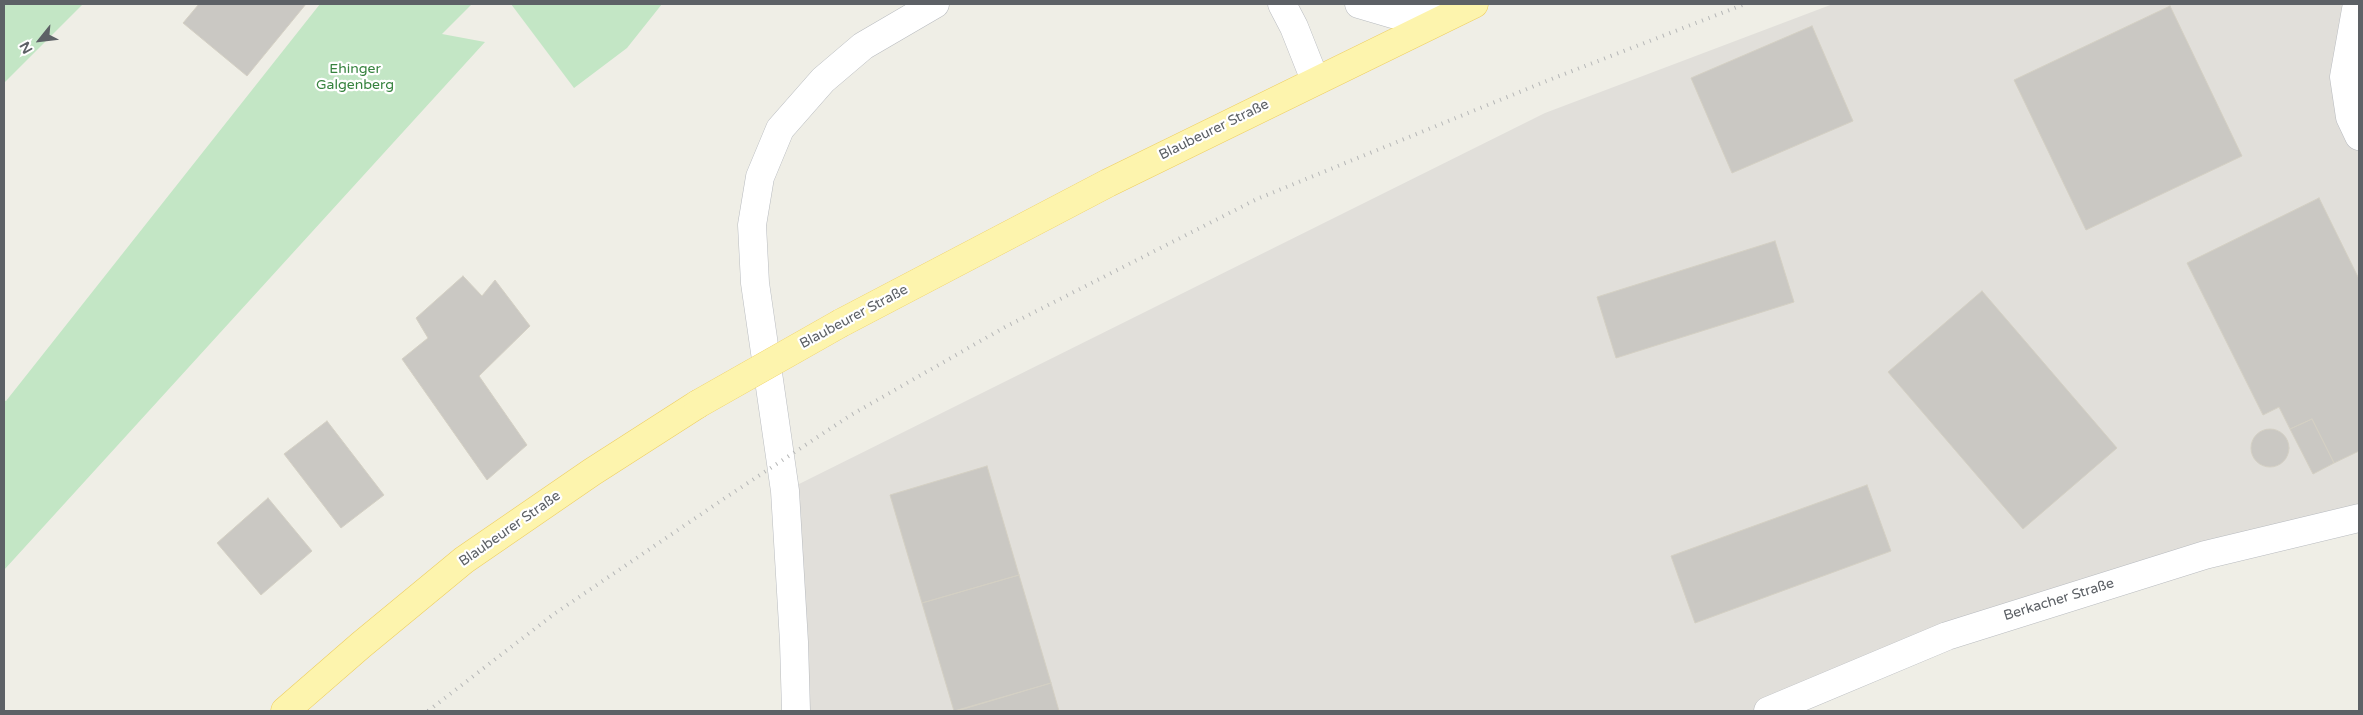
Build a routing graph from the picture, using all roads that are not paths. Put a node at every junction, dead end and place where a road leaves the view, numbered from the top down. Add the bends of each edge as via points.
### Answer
1 (935, 4) edge
2 (1282, 4) edge
3 (1359, 4) edge
4 (2357, 4) edge
5 (1465, 8) edge
6 (1315, 80) junction
7 (2355, 127) edge
8 (2359, 518) edge
9 (284, 711) edge
10 (796, 711) edge
11 (1768, 711) edge

1 - 10 street via 863,46 824,80 780,129 760,177 752,225 755,283 785,491
2 - 6 street
3 - 5 street via 1392,14
4 - 7 street via 2344,77
5 - 6 main road, Blaubeurer Straße
6 - 9 main road, Blaubeurer Straße, bridge via 1108,183 841,323 698,404 464,560
8 - 11 street, Berkacher Straße via 2205,555 1947,636

